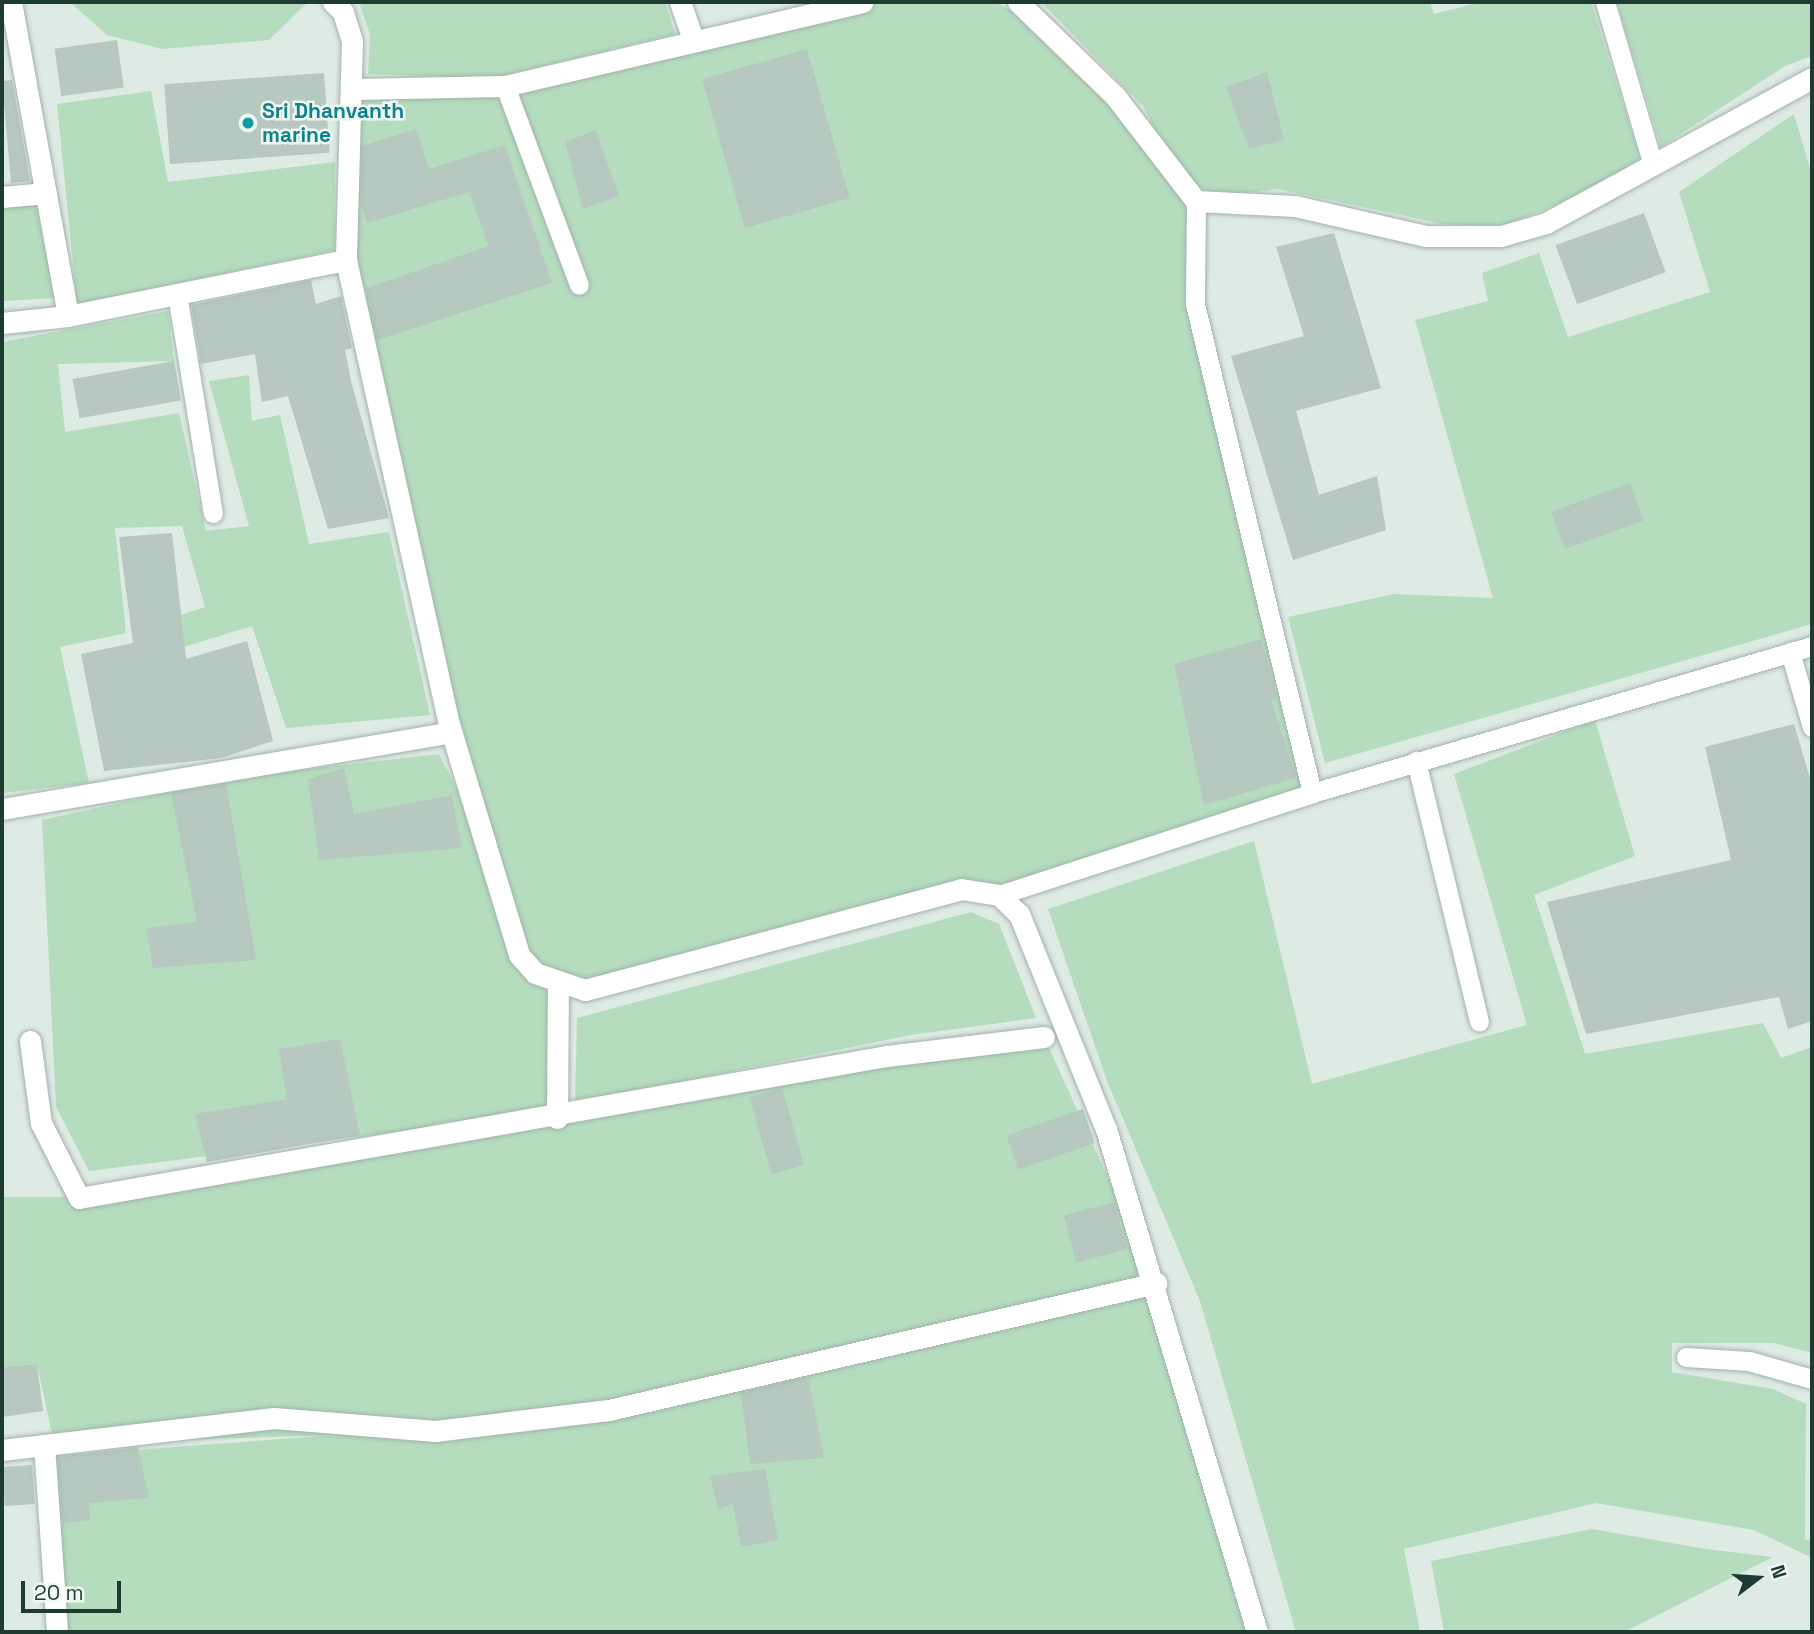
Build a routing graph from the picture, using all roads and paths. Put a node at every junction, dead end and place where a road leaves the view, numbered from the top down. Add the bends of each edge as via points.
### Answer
1 (11, 2) edge
2 (680, 2) edge
3 (862, 2) edge
4 (1018, 2) edge
5 (1605, 2) edge
6 (340, 5) edge
7 (694, 43) junction
8 (1812, 78) edge
9 (505, 86) junction
10 (352, 89) junction
11 (1653, 165) junction
12 (46, 193) junction
13 (2, 197) edge
14 (1196, 201) junction
15 (346, 260) junction
16 (579, 285) dead end
17 (177, 294) junction
18 (68, 316) junction
19 (2, 323) edge
20 (213, 513) dead end
21 (1812, 646) edge
22 (1790, 652) junction
23 (1812, 727) edge
24 (451, 732) junction
25 (1416, 761) junction
26 (1312, 793) junction
27 (2, 809) edge
28 (999, 895) junction
29 (558, 985) junction
30 (1479, 1022) dead end
31 (1044, 1037) dead end
32 (30, 1041) dead end
33 (556, 1118) junction
34 (1156, 1283) junction
35 (1686, 1357) dead end
36 (1812, 1379) edge
37 (44, 1444) junction
38 (2, 1450) edge
39 (57, 1632) edge
40 (1257, 1632) edge

1 - 12 street
2 - 7 street
3 - 7 street
4 - 14 street via 1115,96
5 - 11 lane
6 - 10 street via 352,41
7 - 9 street
8 - 11 street
9 - 10 street
9 - 16 lane
10 - 15 street
11 - 14 street via 1595,202 1501,236 1426,236 1294,206
12 - 13 street
12 - 18 street
14 - 26 lane via 1195,304
15 - 17 street
15 - 24 street
17 - 18 street
17 - 20 lane
18 - 19 street
21 - 22 lane
22 - 23 lane
22 - 25 lane
24 - 27 street
24 - 29 street via 505,924 519,955
25 - 26 lane
25 - 30 lane
26 - 28 lane
28 - 29 street via 961,889 608,987
28 - 34 street via 1019,914 1039,959 1106,1129
29 - 33 street
31 - 33 street via 874,1058
32 - 33 street via 41,1123 79,1198
34 - 37 street via 609,1410 435,1431 274,1418
34 - 40 street
35 - 36 lane via 1749,1361
37 - 38 street
37 - 39 street

